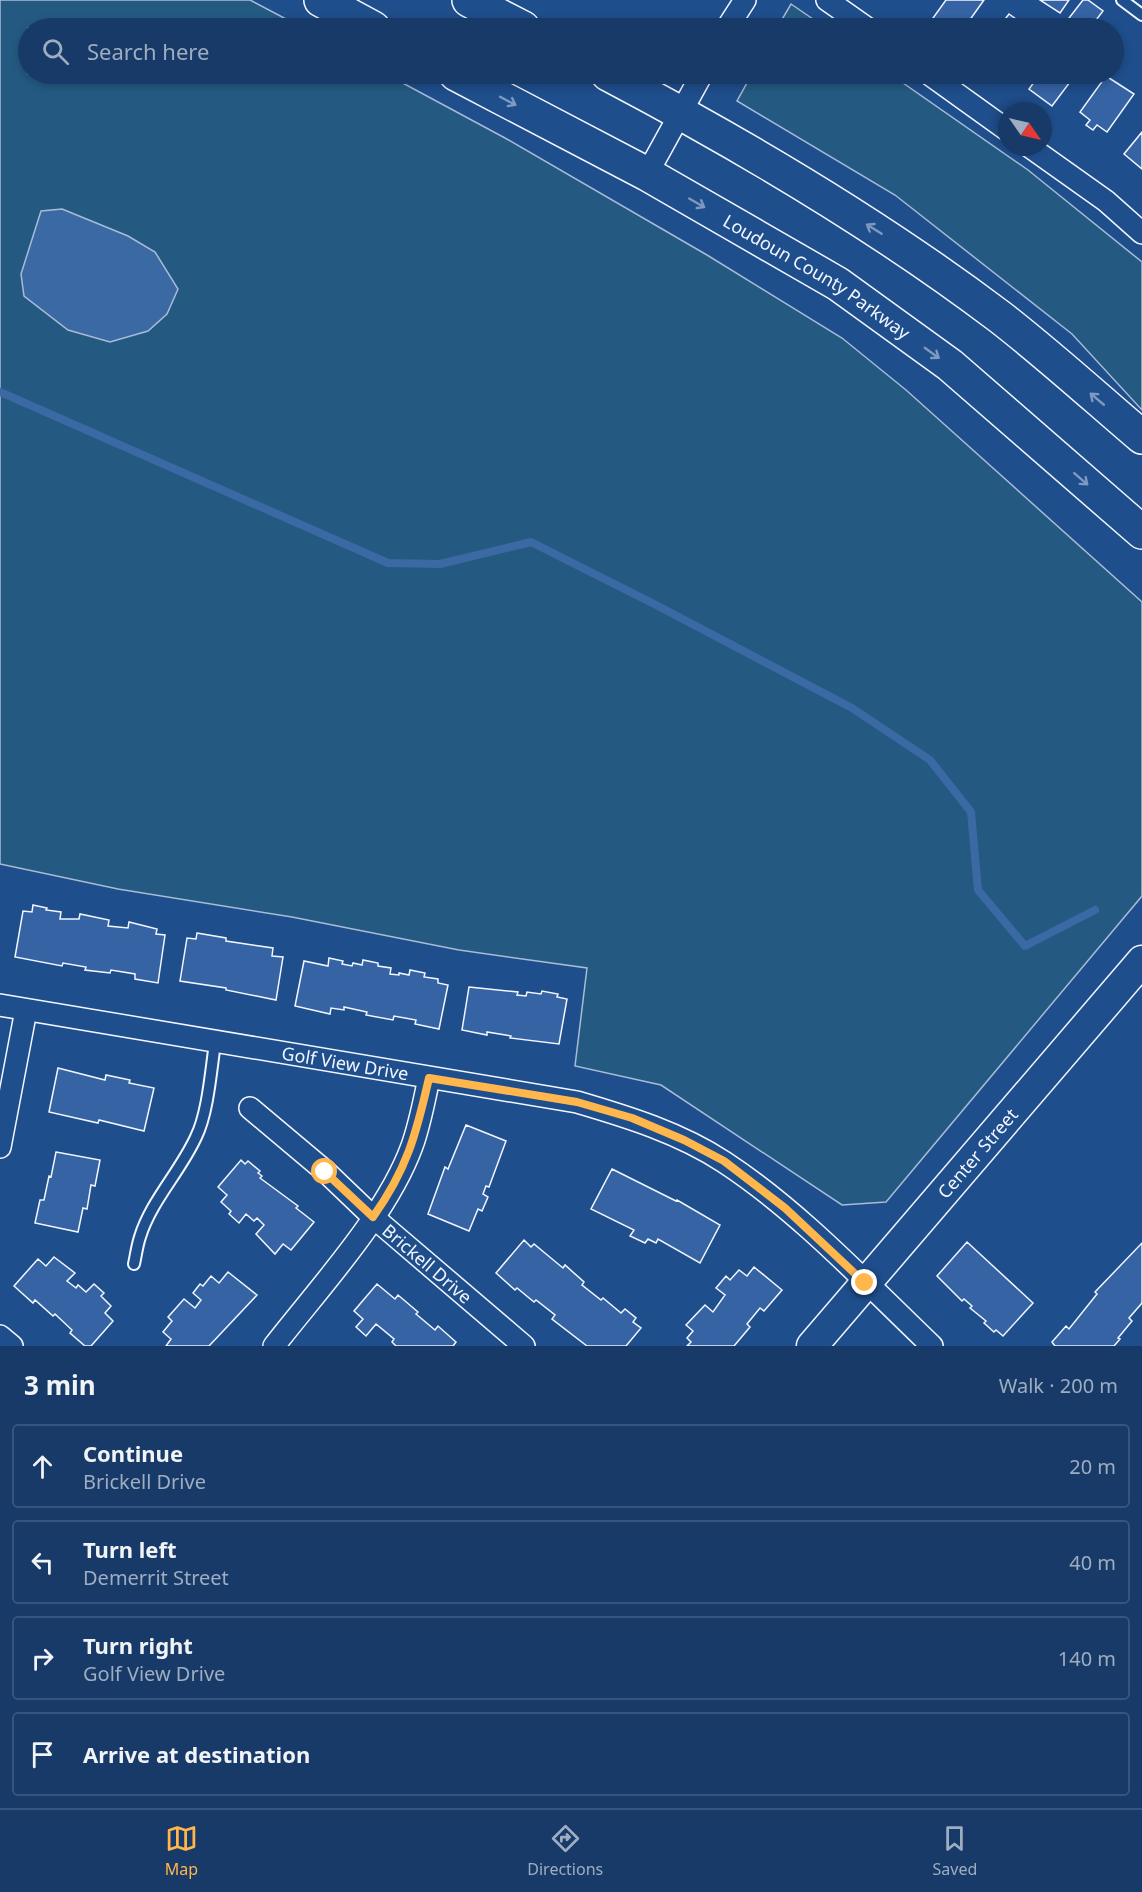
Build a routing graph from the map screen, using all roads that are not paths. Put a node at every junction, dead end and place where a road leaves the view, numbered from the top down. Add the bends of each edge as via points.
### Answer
1 (321, 0) edge
2 (469, 0) edge
3 (745, 0) edge
4 (827, 0) edge
5 (1122, 0) edge
6 (1142, 15) edge
7 (354, 18) edge
8 (504, 18) edge
9 (734, 18) edge
10 (853, 18) edge
11 (475, 84) edge
12 (627, 84) edge
13 (696, 84) edge
14 (943, 84) edge
15 (681, 112) junction
16 (998, 124) edge
17 (1043, 156) edge
18 (647, 174) junction
19 (1142, 233) edge
20 (1142, 437) edge
21 (1142, 532) edge
22 (1142, 961) edge
23 (0, 1005) edge
24 (26, 1010) junction
25 (215, 1043) junction
26 (429, 1078) junction
27 (250, 1108) dead end
28 (0, 1147) edge
29 (373, 1217) junction
30 (134, 1264) dead end
31 (865, 1283) junction
32 (0, 1336) edge
33 (12, 1346) edge
34 (273, 1346) edge
35 (524, 1346) edge
36 (812, 1346) edge
37 (932, 1346) edge

1 - 7 main road
2 - 8 main road
3 - 9 street
4 - 10 street
5 - 6 lane
11 -> 18 main road, Loudoun County Parkway
12 - 15 main road
13 - 15 street
14 - 16 street
15 - 18 street
20 -> 15 main road via 1000,318 894,242
17 - 19 street via 1106,201
18 -> 21 main road, Loudoun County Parkway via 838,284 950,366
22 - 31 street, Center Street
23 - 24 street, Golf View Drive
24 - 25 street, Golf View Drive
24 - 28 street
25 - 26 street, Golf View Drive
25 - 30 lane via 198,1134 150,1214
26 - 29 street via 413,1145
26 - 31 street, Golf View Drive via 577,1102 632,1118 684,1140 724,1161 785,1208
27 - 29 street, Brickell Drive
29 - 34 street
29 - 35 street, Brickell Drive
31 - 36 street, Center Street
31 - 37 street, Golf View Drive
32 - 33 street

